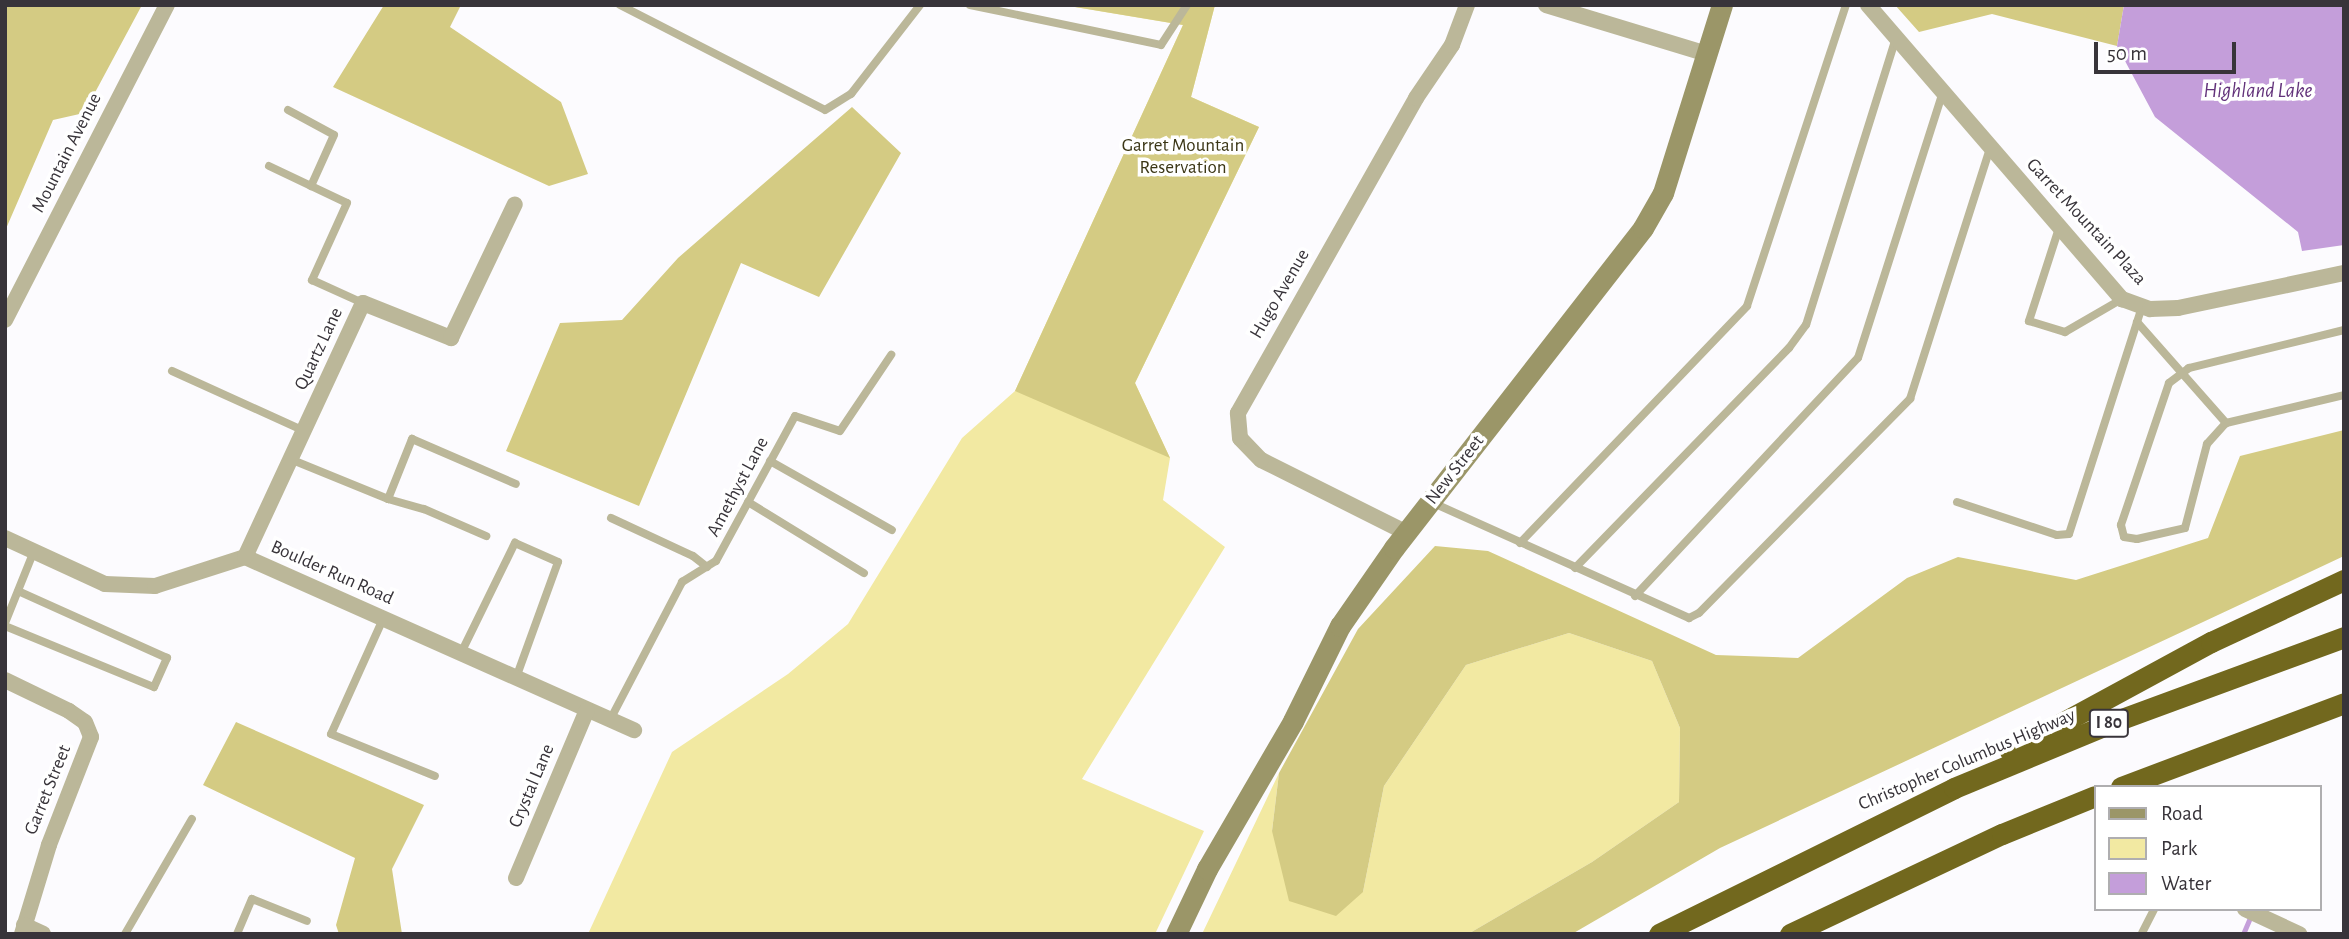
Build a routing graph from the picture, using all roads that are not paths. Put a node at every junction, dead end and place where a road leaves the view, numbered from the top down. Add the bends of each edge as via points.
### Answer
1 (167, 5) edge
2 (620, 5) edge
3 (920, 5) edge
4 (971, 5) edge
5 (1187, 5) edge
6 (1467, 5) edge
7 (1546, 5) edge
8 (1722, 5) edge
9 (1846, 5) edge
10 (1868, 5) edge
11 (1896, 38) junction
12 (1707, 54) junction
13 (1943, 92) junction
14 (288, 110) dead end
15 (1990, 148) junction
16 (269, 166) dead end
17 (311, 186) junction
18 (515, 204) dead end
19 (2059, 228) junction
20 (2344, 272) edge
21 (2122, 299) junction
22 (363, 303) junction
23 (2139, 315) junction
24 (5, 320) edge
25 (2344, 330) edge
26 (891, 355) dead end
27 (172, 371) dead end
28 (2181, 374) junction
29 (2344, 395) edge
30 (2226, 423) junction
31 (304, 431) junction
32 (290, 459) junction
33 (771, 461) junction
34 (516, 484) dead end
35 (387, 499) junction
36 (748, 502) junction
37 (1430, 502) junction
38 (1957, 502) dead end
39 (611, 517) dead end
40 (892, 530) dead end
41 (1406, 533) junction
42 (486, 536) dead end
43 (5, 538) edge
44 (1520, 543) junction
45 (34, 551) junction
46 (245, 557) junction
47 (707, 567) junction
48 (1575, 568) junction
49 (864, 573) dead end
50 (2344, 580) edge
51 (18, 591) junction
52 (1635, 596) junction
53 (383, 619) junction
54 (5, 624) edge
55 (2344, 638) edge
56 (461, 653) junction
57 (516, 678) junction
58 (5, 680) edge
59 (2344, 703) edge
60 (587, 710) junction
61 (610, 720) junction
62 (634, 730) dead end
63 (435, 776) dead end
64 (2126, 785) edge
65 (2094, 796) edge
66 (192, 819) dead end
67 (1880, 822) junction
68 (516, 878) dead end
69 (2153, 911) edge
70 (2249, 911) edge
71 (307, 921) dead end
72 (23, 930) edge
73 (2142, 933) edge
74 (43, 934) edge
75 (125, 934) edge
76 (237, 934) edge
77 (1176, 934) edge
78 (1659, 934) edge
79 (1790, 934) edge
80 (2299, 934) edge

1 - 24 street, Mountain Avenue
2 - 3 lane via 825,110 851,94
4 - 5 lane via 1161,45
6 - 41 street, Hugo Avenue via 1452,45 1416,98 1238,413 1240,438 1261,460
7 - 12 street
8 - 12 street, New Street
9 - 44 lane via 1747,306
10 - 11 street, Garret Mountain Plaza
11 - 13 street, Garret Mountain Plaza
11 - 48 lane via 1806,325 1789,348
12 - 37 street, New Street via 1663,193 1643,228
13 - 15 street, Garret Mountain Plaza
13 - 52 lane via 1858,358
14 - 17 lane via 334,135
15 - 19 street, Garret Mountain Plaza
15 - 52 lane via 1910,399 1699,613 1689,618
16 - 17 lane
17 - 22 lane via 347,203 313,280
18 - 22 street, Quartz Lane via 451,338
19 - 21 street, Garret Mountain Plaza
19 - 21 lane via 2029,321 2065,332
20 - 23 street, Garret Mountain Plaza
21 - 23 street, Garret Mountain Plaza
22 - 31 street, Quartz Lane
23 - 28 lane
23 - 38 lane via 2069,534 2057,535
25 - 28 lane via 2238,353
26 - 33 lane, Amethyst Lane via 840,431 795,416
27 - 31 lane
28 - 30 lane
28 - 30 lane via 2169,383 2121,525 2124,537 2137,539 2185,528 2207,444
29 - 30 lane
31 - 32 street, Quartz Lane
32 - 35 lane
32 - 46 street, Quartz Lane
33 - 36 lane, Amethyst Lane
33 - 40 lane
34 - 35 lane via 412,439
35 - 42 lane via 424,509
36 - 47 lane, Amethyst Lane via 716,561
36 - 49 lane
37 - 41 street, New Street
37 - 44 lane
39 - 47 lane
41 - 77 street, New Street via 1340,626
43 - 45 street, Boulder Run Road
44 - 48 lane
45 - 46 street, Boulder Run Road via 105,584 155,586
45 - 51 lane
46 - 53 street, Boulder Run Road
47 - 61 lane, Amethyst Lane via 682,582
48 - 52 lane
50 - 67 highway via 2211,642
51 - 54 lane
51 - 54 lane via 167,657 154,687
53 - 56 street, Boulder Run Road
53 - 63 lane via 331,734
55 - 67 highway, Christopher Columbus Highway / I 80 via 2116,720
56 - 57 street, Boulder Run Road
56 - 57 lane via 515,543 558,562
57 - 60 street, Boulder Run Road
58 - 72 street, Garret Street via 69,710 85,722 91,737 49,845
59 - 64 highway
60 - 61 street, Boulder Run Road
60 - 68 street, Crystal Lane
61 - 62 street, Boulder Run Road
65 - 79 highway via 2002,834
66 - 75 lane
67 - 78 highway, Christopher Columbus Highway / I 80
69 - 73 lane
70 - 80 street
71 - 76 lane via 252,899
72 - 74 street

